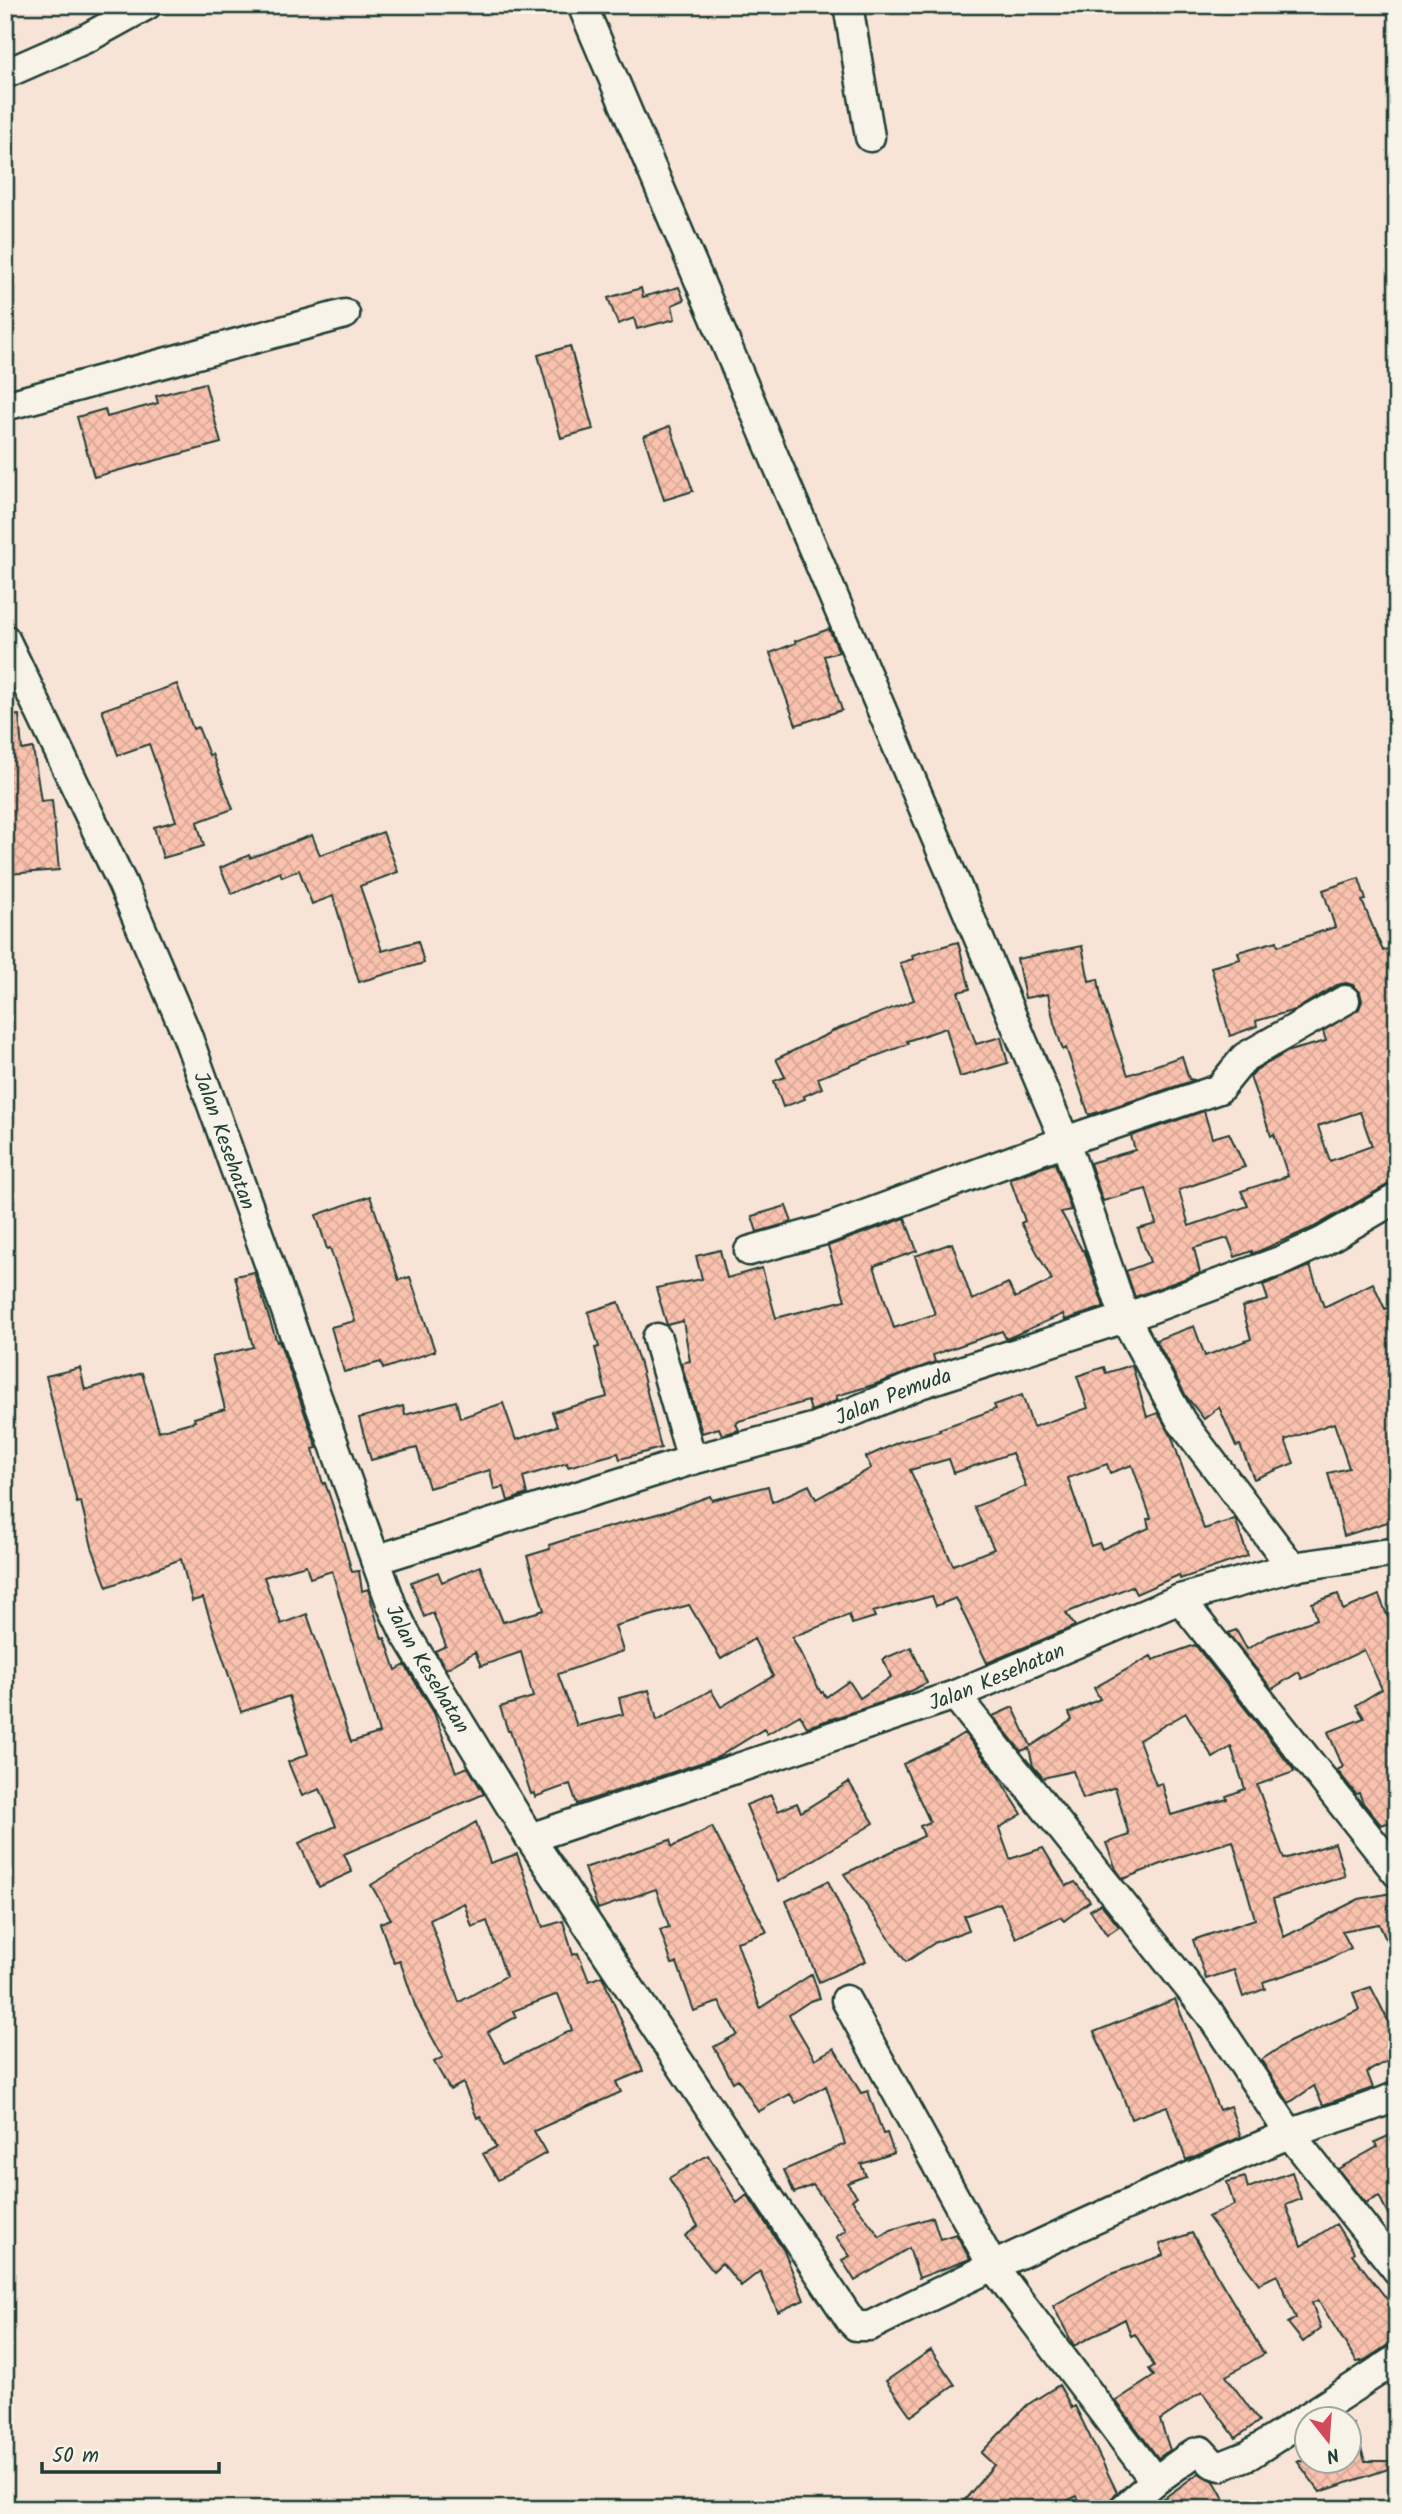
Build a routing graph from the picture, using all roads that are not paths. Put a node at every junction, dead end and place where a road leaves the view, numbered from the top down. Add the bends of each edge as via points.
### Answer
1 (148, 5) edge
2 (582, 5) edge
3 (848, 5) edge
4 (5, 74) edge
5 (870, 136) dead end
6 (345, 314) dead end
7 (5, 406) edge
8 (5, 639) edge
9 (1345, 1000) dead end
10 (1065, 1140) junction
11 (1397, 1198) edge
12 (749, 1251) dead end
13 (1125, 1318) junction
14 (657, 1338) dead end
15 (692, 1460) junction
16 (1397, 1552) edge
17 (375, 1560) junction
18 (1292, 1567) junction
19 (1180, 1600) junction
20 (955, 1695) junction
21 (530, 1838) junction
22 (1397, 1873) edge
23 (846, 2000) dead end
24 (1397, 2096) edge
25 (1290, 2134) junction
26 (992, 2265) junction
27 (1397, 2270) edge
28 (1397, 2359) edge
29 (1155, 2481) junction
30 (1123, 2509) edge

1 - 4 street
2 - 10 street
3 - 5 street
6 - 7 street
8 - 17 street, Jalan Kesehatan via 122,883 187,1035
9 - 10 street via 1245,1057 1220,1089
10 - 12 street via 821,1231
10 - 13 street
11 - 13 street, Jalan Pemuda via 1283,1260
13 - 15 street, Jalan Pemuda via 920,1384 816,1427
13 - 18 street via 1181,1421
14 - 15 street
15 - 17 street, Jalan Pemuda
16 - 18 street, Jalan Kesehatan
17 - 21 street, Jalan Kesehatan via 405,1633
18 - 19 street, Jalan Kesehatan
19 - 20 street, Jalan Kesehatan
19 - 22 street
20 - 21 street, Jalan Kesehatan
20 - 25 street via 1210,2014
21 - 26 street via 856,2326 870,2326
23 - 26 street
24 - 25 street
25 - 26 street
25 - 27 street
26 - 29 street
28 - 29 street via 1249,2455 1221,2466 1198,2451
29 - 30 street

